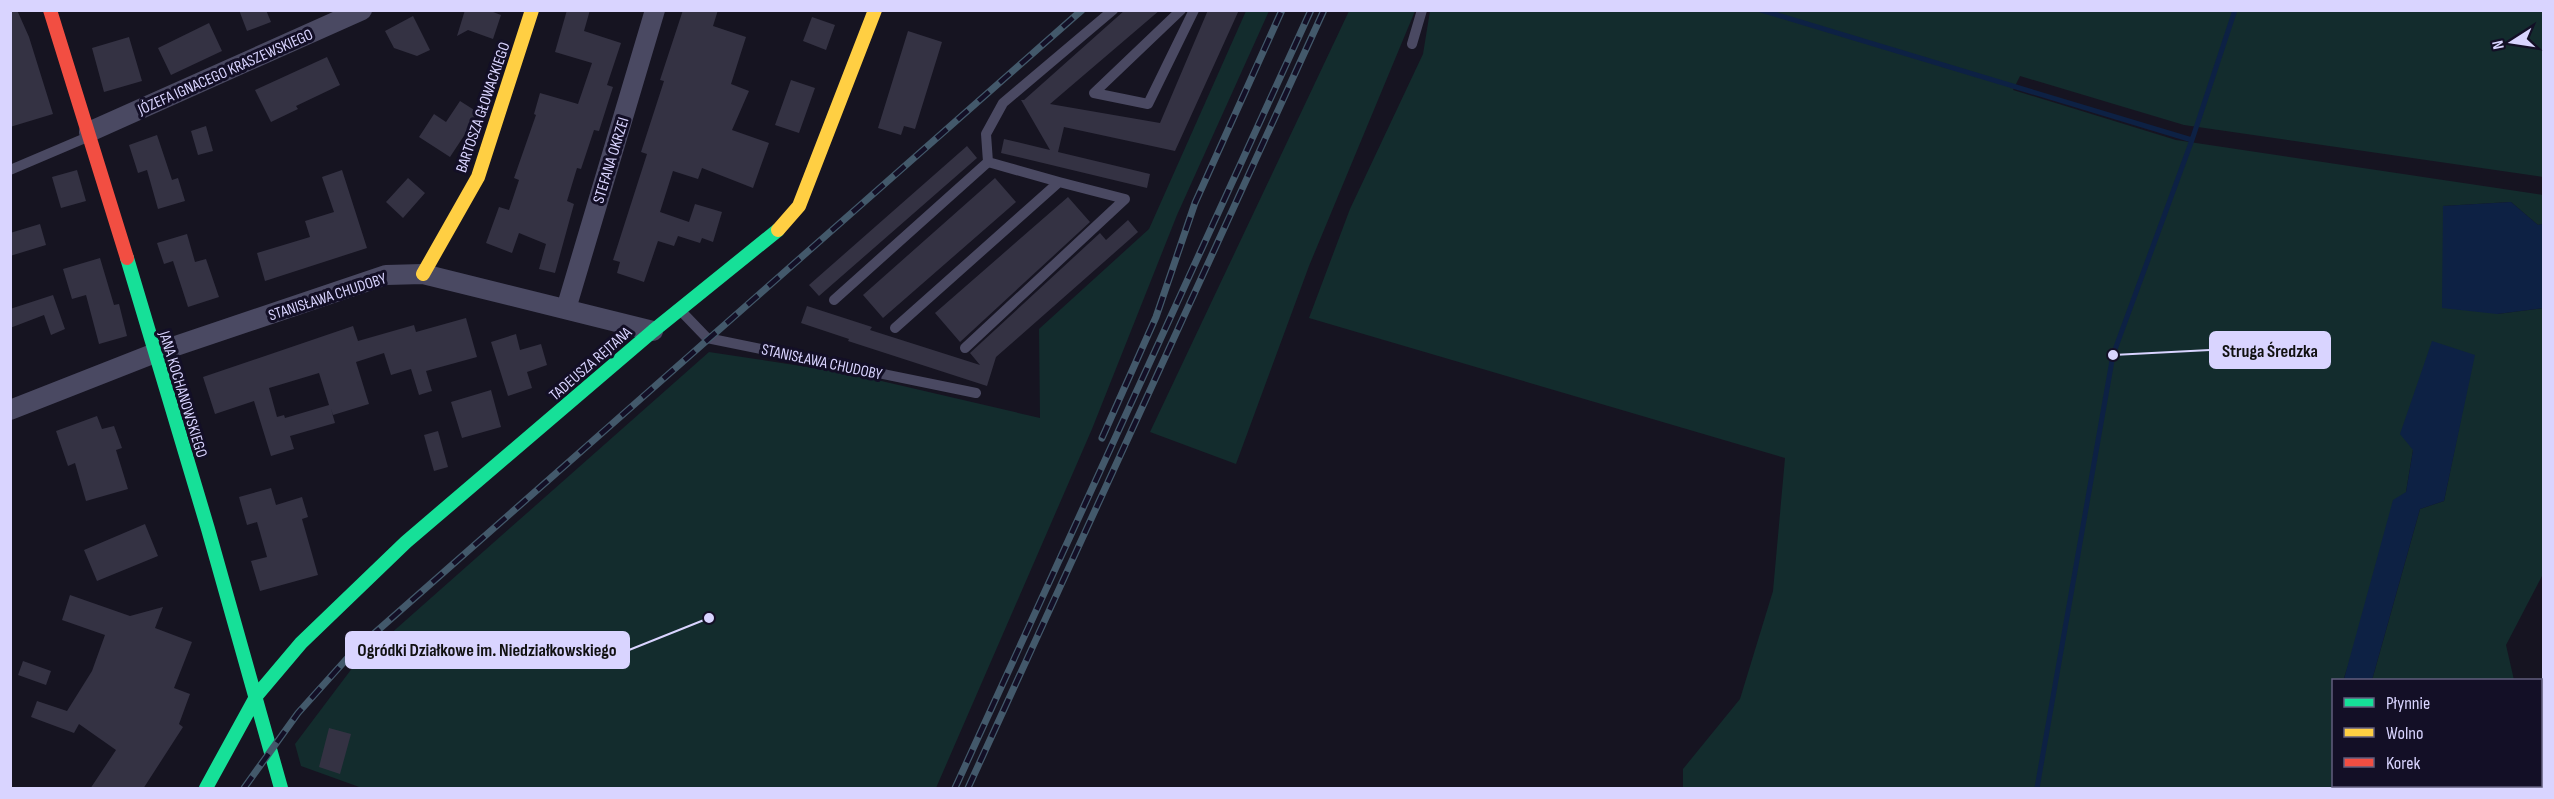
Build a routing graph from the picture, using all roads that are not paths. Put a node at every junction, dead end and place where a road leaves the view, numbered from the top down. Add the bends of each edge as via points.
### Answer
1 (50, 10) edge
2 (362, 10) edge
3 (532, 10) edge
4 (655, 10) edge
5 (874, 10) edge
6 (1113, 10) edge
7 (1181, 10) edge
8 (1194, 10) edge
9 (1422, 10) edge
10 (1412, 44) dead end
11 (89, 134) junction
12 (988, 162) junction
13 (10, 170) edge
14 (1059, 182) junction
15 (423, 274) junction
16 (834, 300) dead end
17 (566, 309) junction
18 (679, 310) junction
19 (895, 328) dead end
20 (653, 331) junction
21 (965, 348) dead end
22 (155, 354) junction
23 (976, 393) dead end
24 (10, 410) edge
25 (257, 695) junction
26 (206, 789) edge
27 (282, 789) edge

1 - 11 street, JANA KOCHANOWSKIEGO
2 - 11 street, JÓZEFA IGNACEGO KRASZEWSKIEGO
3 - 15 street, BARTOSZA GŁOWACKIEGO via 478,177
4 - 17 street, STEFANA OKRZEI
5 - 18 street, TADEUSZA REJTANA via 799,206 779,229
6 - 12 lane via 1003,103 986,134
7 - 8 lane via 1094,93 1148,104
9 - 10 lane
11 - 13 lane
11 - 22 street, JANA KOCHANOWSKIEGO
12 - 14 lane
12 - 16 lane
14 - 19 lane
14 - 21 lane via 1125,200
15 - 17 street, STANISŁAWA CHUDOBY
15 - 22 street, STANISŁAWA CHUDOBY via 386,275
17 - 20 street, STANISŁAWA CHUDOBY
18 - 20 street, TADEUSZA REJTANA
18 - 23 lane, STANISŁAWA CHUDOBY via 707,338
20 - 25 street, TADEUSZA REJTANA via 406,542 301,643
22 - 24 street, STANISŁAWA CHUDOBY
22 - 25 street, JANA KOCHANOWSKIEGO
25 - 26 street, TADEUSZA REJTANA
25 - 27 street, JANA KOCHANOWSKIEGO

